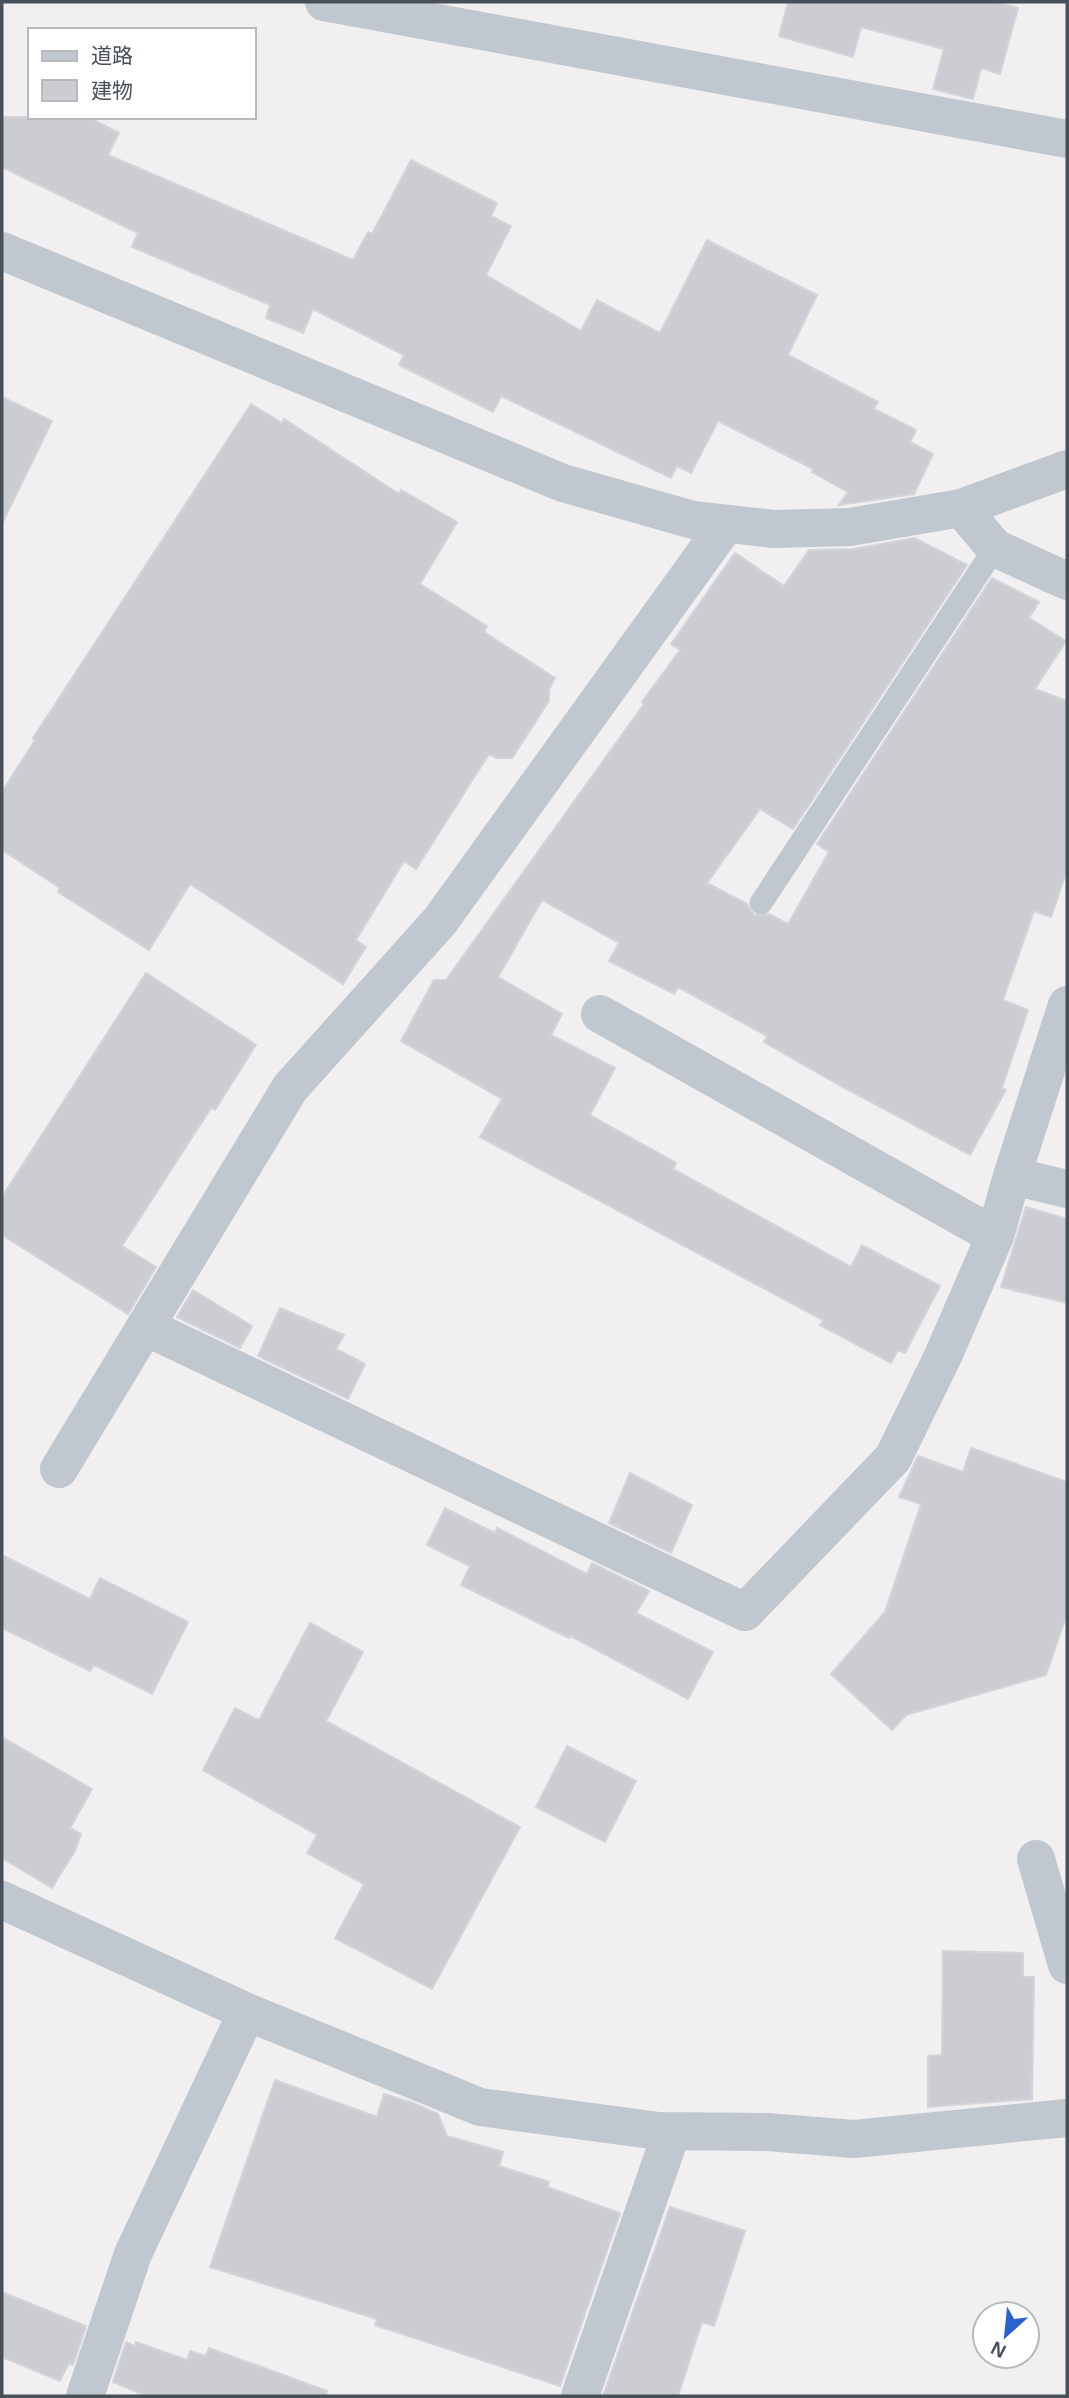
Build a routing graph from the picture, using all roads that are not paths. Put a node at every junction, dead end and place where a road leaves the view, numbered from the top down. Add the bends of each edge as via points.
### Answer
1 (324, 2) edge
2 (1067, 139) edge
3 (2, 251) edge
4 (1067, 469) edge
5 (961, 508) junction
6 (726, 524) junction
7 (995, 548) junction
8 (1067, 581) edge
9 (761, 903) dead end
10 (1067, 1005) edge
11 (600, 1014) dead end
12 (1013, 1176) junction
13 (1067, 1189) edge
14 (995, 1236) junction
15 (146, 1327) junction
16 (59, 1469) dead end
17 (1036, 1859) dead end
18 (2, 1900) edge
19 (1067, 1965) edge
20 (247, 2012) junction
21 (1067, 2118) edge
22 (672, 2131) junction
23 (85, 2396) edge
24 (580, 2396) edge

1 - 2 street
3 - 6 street via 563,484 693,520
4 - 5 street
5 - 6 street via 850,527 774,529
5 - 7 street
6 - 15 street via 440,921 290,1088
7 - 8 street
7 - 9 lane
10 - 12 street
11 - 14 street
12 - 13 street
12 - 14 street
14 - 15 street via 892,1458 745,1612
15 - 16 street
17 - 19 street
18 - 20 street
20 - 22 street via 480,2107
20 - 23 street via 132,2253
21 - 22 street via 854,2139
22 - 24 street

